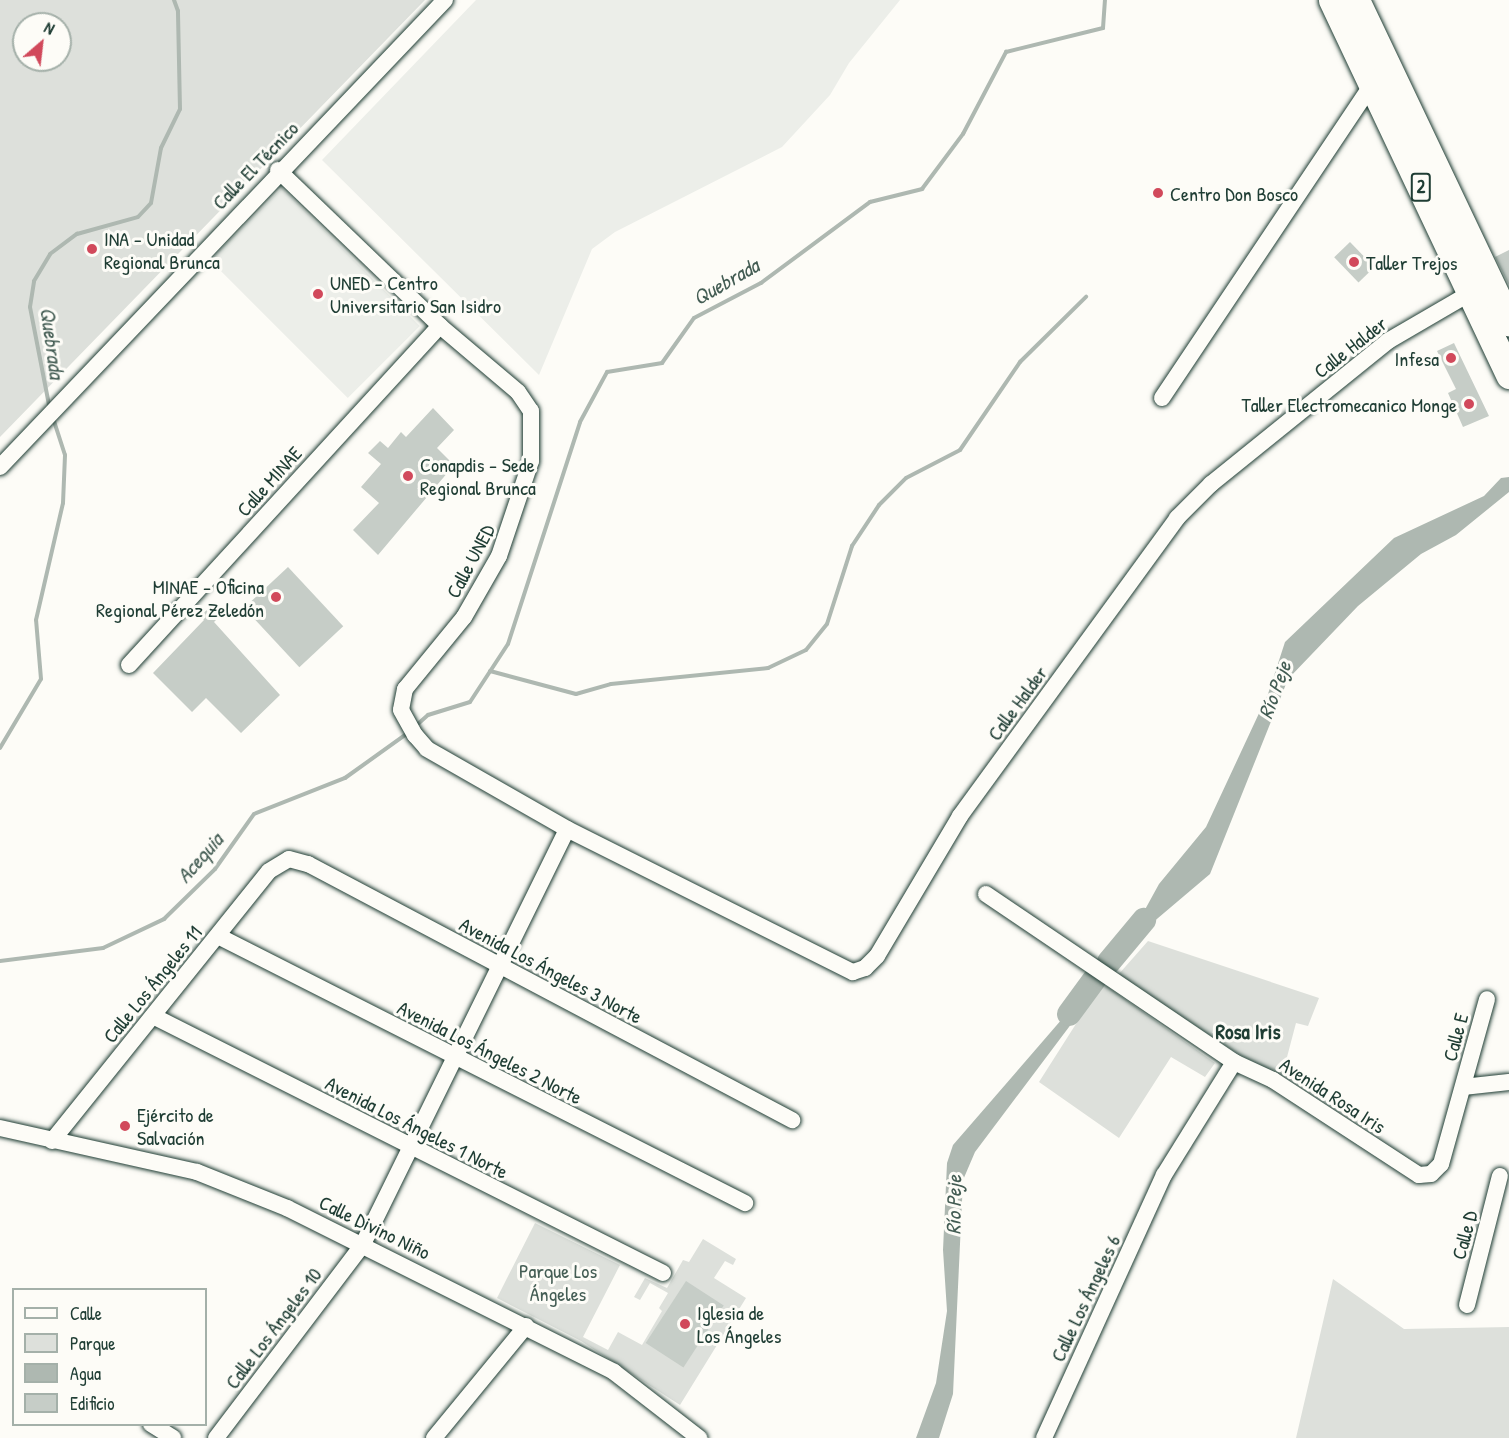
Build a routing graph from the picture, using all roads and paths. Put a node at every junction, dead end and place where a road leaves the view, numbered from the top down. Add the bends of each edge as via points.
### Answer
1 (445, 0) edge
2 (1332, 0) edge
3 (1356, 0) edge
4 (1372, 84) junction
5 (278, 170) junction
6 (1480, 288) junction
7 (1509, 322) edge
8 (440, 326) junction
9 (1509, 375) edge
10 (1162, 399) dead end
11 (0, 467) edge
12 (129, 666) dead end
13 (567, 829) junction
14 (289, 859) joint
15 (986, 894) dead end
16 (218, 936) junction
17 (499, 967) junction
18 (1487, 999) dead end
19 (153, 1016) junction
20 (454, 1058) junction
21 (1234, 1062) junction
22 (1509, 1082) edge
23 (1463, 1087) junction
24 (792, 1120) dead end
25 (0, 1128) edge
26 (52, 1141) junction
27 (410, 1148) junction
28 (1500, 1176) dead end
29 (745, 1203) dead end
30 (1502, 1203) edge
31 (363, 1244) junction
32 (663, 1273) dead end
33 (1467, 1305) dead end
34 (526, 1326) junction
35 (153, 1426) edge
36 (173, 1438) edge
37 (216, 1438) edge
38 (434, 1438) edge
39 (699, 1438) edge
40 (1044, 1438) edge

1 - 5 street, Calle El Técnico
2 - 4 highway, 2
3 - 6 highway, 2
4 - 6 highway, 2
4 - 10 street
5 - 8 street, Calle UNED
5 - 11 street, Calle El Técnico
6 - 7 highway, 2
6 - 9 highway, 2
6 - 13 street, Calle Halder via 1388,341 1211,484 1177,518 960,816 865,968 853,972
8 - 12 street, Calle MINAE
8 - 13 street, Calle UNED via 522,397 531,411 534,440 512,527 485,584 405,689 401,710 427,749
13 - 17 street, Calle Los Ángeles 10
14 - 16 street, Calle Los Ángeles 11 via 269,871
14 - 17 street, Avenida Los Ángeles 3 Norte via 308,864
15 - 21 street, Avenida Rosa Iris
16 - 19 street, Calle Los Ángeles 11
16 - 20 street, Avenida Los Ángeles 2 Norte
17 - 20 street, Calle Los Ángeles 10
17 - 24 street, Avenida Los Ángeles 3 Norte
18 - 23 street, Calle E
19 - 26 street, Calle Los Ángeles 11
19 - 27 street, Avenida Los Ángeles 1 Norte
20 - 27 street, Calle Los Ángeles 10
20 - 29 street, Avenida Los Ángeles 2 Norte
21 - 23 street, Avenida Rosa Iris via 1272,1080 1419,1175 1431,1174 1441,1164
21 - 40 street, Calle Los Ángeles 6 via 1164,1175
22 - 23 street
25 - 26 street, Calle Divino Niño
26 - 31 street, Calle Divino Niño via 197,1172
27 - 31 street, Calle Los Ángeles 10
27 - 32 street, Avenida Los Ángeles 1 Norte
28 - 30 street, Calle D
30 - 33 street, Calle D
31 - 34 street, Calle Divino Niño
31 - 37 street, Calle Los Ángeles 10
34 - 38 street
34 - 39 street, Calle Divino Niño via 614,1372
35 - 36 street

